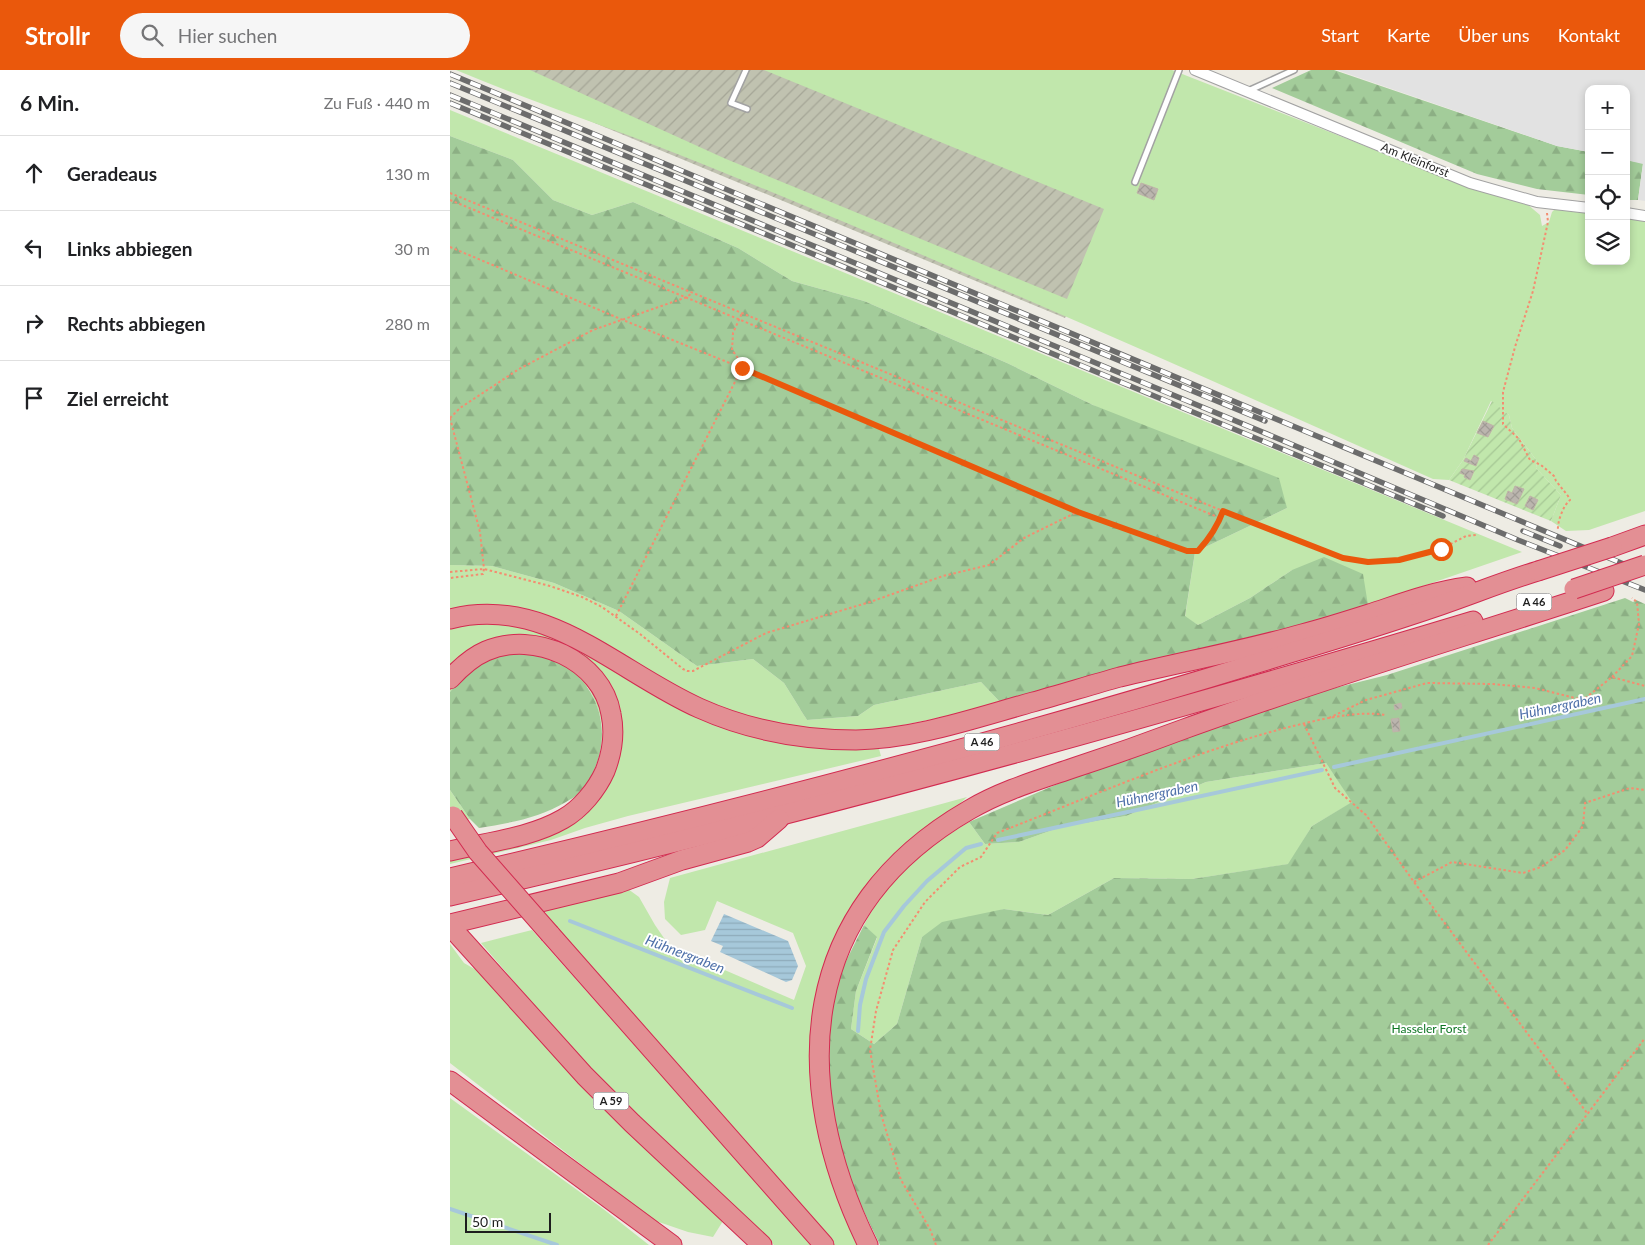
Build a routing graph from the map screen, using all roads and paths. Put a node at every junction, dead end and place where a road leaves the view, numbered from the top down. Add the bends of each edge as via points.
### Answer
1 (746, 70) edge
2 (1180, 70) edge
3 (1195, 70) edge
4 (1294, 70) edge
5 (1248, 91) junction
6 (747, 109) dead end
7 (1135, 182) dead end
8 (450, 193) edge
9 (450, 200) edge
10 (1546, 203) junction
11 (1585, 208) edge
12 (1630, 214) edge
13 (1645, 216) edge
14 (450, 247) edge
15 (692, 293) junction
16 (687, 297) junction
17 (742, 314) junction
18 (740, 319) junction
19 (623, 320) junction
20 (742, 368) junction
21 (450, 418) edge
22 (1223, 511) junction
23 (1078, 512) junction
24 (1220, 518) junction
25 (1558, 531) dead end
26 (1476, 535) dead end
27 (1645, 535) edge
28 (1645, 564) edge
29 (484, 569) junction
30 (450, 572) edge
31 (1645, 577) edge
32 (450, 578) edge
33 (1507, 581) junction
34 (1632, 598) dead end
35 (616, 617) junction
36 (450, 619) edge
37 (1612, 677) junction
38 (450, 680) edge
39 (1645, 686) edge
40 (1386, 715) dead end
41 (1326, 719) junction
42 (1304, 724) junction
43 (1645, 790) edge
44 (452, 812) edge
45 (785, 814) junction
46 (450, 851) edge
47 (450, 878) edge
48 (1414, 882) junction
49 (450, 896) edge
50 (450, 925) edge
51 (1645, 1038) edge
52 (450, 1081) edge
53 (1587, 1113) junction
54 (672, 1245) edge
55 (762, 1245) edge
56 (824, 1245) edge
57 (868, 1245) edge
58 (936, 1245) edge
59 (1488, 1245) edge

1 - 6 lane via 731,103
2 - 7 lane
3 - 5 street, Am Kleinforst
4 - 5 lane
5 - 10 street, Am Kleinforst via 1470,183
8 - 15 path
9 - 16 path
10 - 11 street, Am Kleinforst
10 - 25 path via 1548,222 1533,291 1503,392 1502,412 1503,424 1519,439 1530,460 1550,472 1570,500 1560,517
12 - 13 street
14 - 19 path
15 - 16 path
15 - 17 path
16 - 18 path
16 - 19 path
17 - 18 path
17 - 22 path
18 - 20 path via 733,333 732,350
18 - 24 path
19 - 20 path
19 - 21 path via 594,330 520,369
20 - 23 path
20 - 35 path
21 - 29 path via 480,532
22 - 24 path
22 - 26 path via 1343,558 1368,562 1399,560 1441,549 1466,536
23 - 24 path via 1192,552 1202,547
23 - 35 path via 1024,538 989,565 943,576 766,633 694,671 683,669
27 - 33 highway, A 46, bridge
28 - 45 highway, A 46, bridge via 1342,660
29 - 30 path
29 - 32 path via 483,574
29 - 35 path via 582,597
31 - 57 highway via 1256,703 1024,786 971,808 910,852 885,876 859,910 838,950 820,1025 820,1089 824,1117 842,1183
33 - 36 highway via 1438,591 1303,634 1119,678 939,727 857,740 784,734 732,721 656,686 580,639 538,622 502,614
33 - 47 highway, A 46 via 1289,653 1021,731 714,814
34 - 37 path via 1637,602 1639,624 1632,656
37 - 39 path
37 - 41 path via 1583,700 1535,688 1427,683 1366,700
38 - 46 highway via 485,651 509,644 538,645 564,654 584,667 598,683 611,714 612,739 608,763 600,782 581,805 564,818 530,833
40 - 41 path via 1375,713
41 - 42 path
42 - 48 path via 1335,788 1366,815
42 - 58 path via 1174,764 997,833 981,857 960,867 925,902 894,950 876,1011 870,1050 881,1114 901,1180
43 - 48 path via 1630,788 1585,803 1583,826 1565,850 1541,867 1523,873 1452,862
44 - 56 highway, bridge via 478,852
45 - 49 highway, A 46 via 585,866
45 - 50 highway via 748,842 682,860 619,883
48 - 53 path
50 - 55 highway, A 59 via 585,1076
51 - 53 path
52 - 54 highway
53 - 59 path

